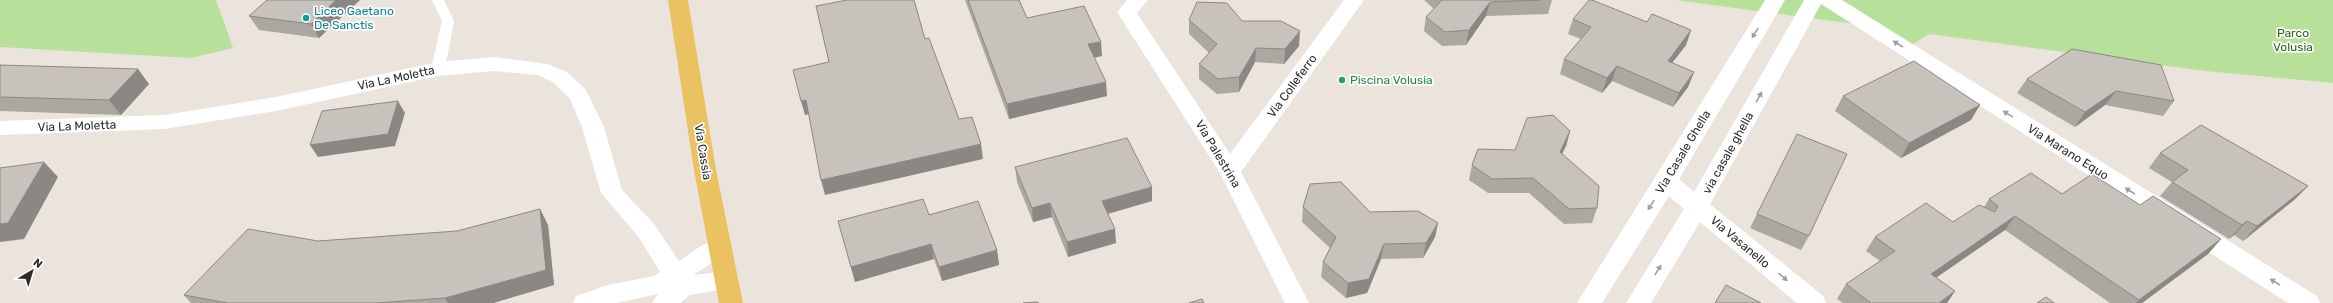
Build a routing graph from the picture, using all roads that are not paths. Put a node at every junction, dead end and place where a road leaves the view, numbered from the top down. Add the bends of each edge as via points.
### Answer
1 (438, 0) edge
2 (678, 0) edge
3 (1354, 0) edge
4 (1775, 0) edge
5 (1814, 0) edge
6 (1828, 0) edge
7 (1133, 6) edge
8 (438, 69) junction
9 (0, 128) edge
10 (1230, 171) junction
11 (1666, 181) junction
12 (1698, 207) junction
13 (720, 248) junction
14 (678, 289) edge
15 (729, 292) edge
16 (585, 303) edge
17 (1296, 303) edge
18 (1589, 303) edge
19 (1638, 303) edge
20 (1814, 303) edge
21 (2308, 303) edge

1 - 8 lane via 448,21
2 - 13 main road, Via Cassia
3 - 10 street, Via Colleferro
4 -> 11 street, Via Casale Ghella
12 -> 5 street, via casale ghella
21 -> 6 street, Via Marano Equo
7 - 10 street, Via Palestrina
8 - 9 street, Via La Moletta via 276,104 183,120 114,126
8 - 14 street, Via La Moletta via 482,64 521,66 552,73 568,82 579,95 593,127 612,193 646,230
10 - 17 street, Via Palestrina
11 - 12 street, Via Vasanello
11 -> 18 street, Via Casale Ghella
19 -> 12 street, via casale ghella
12 -> 20 street, Via Vasanello
13 - 14 street
13 - 15 main road, Via Cassia
14 - 15 street
14 - 16 street via 608,295

